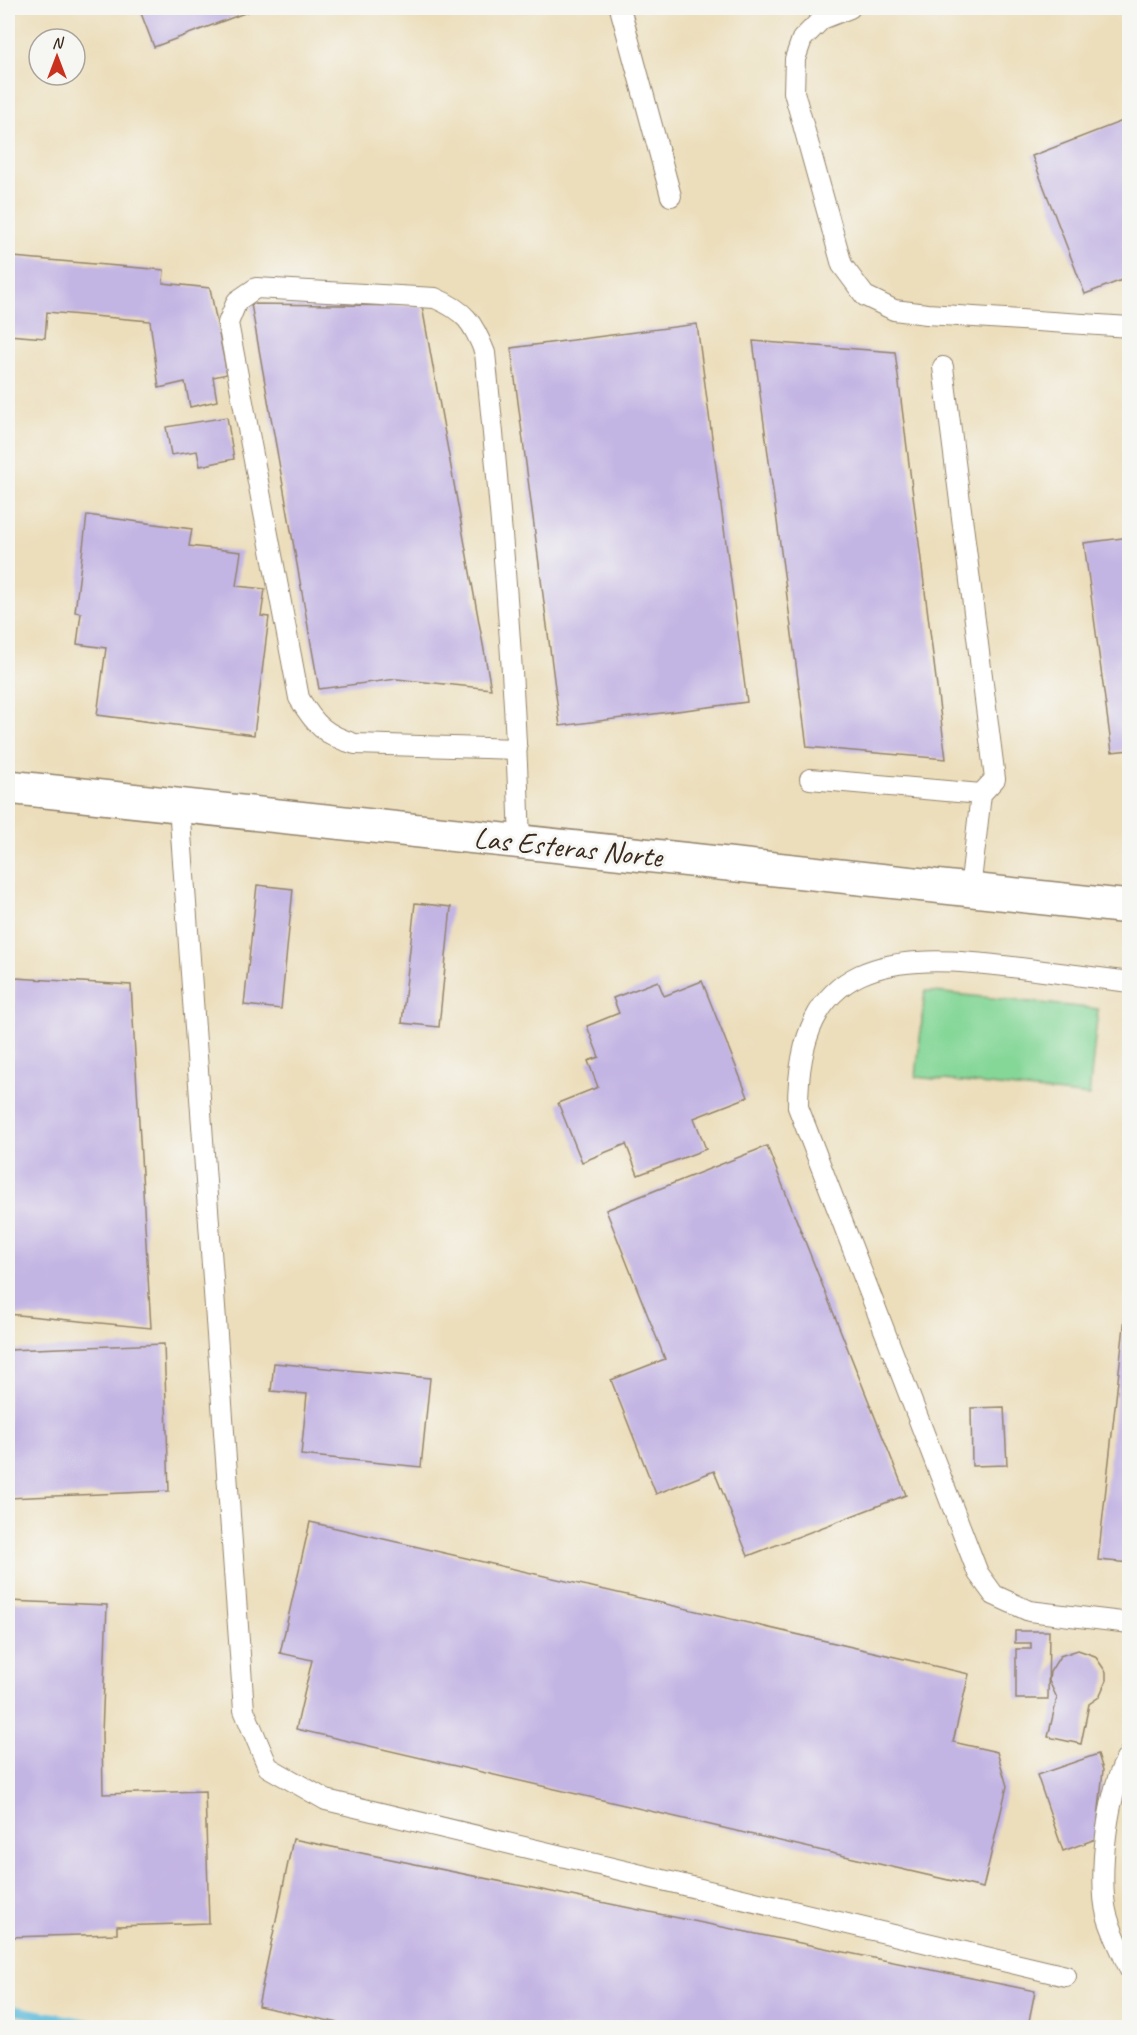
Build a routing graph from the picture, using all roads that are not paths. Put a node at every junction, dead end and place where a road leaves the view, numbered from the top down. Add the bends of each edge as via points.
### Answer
1 (620, 8) edge
2 (850, 8) edge
3 (671, 196) dead end
4 (1130, 327) edge
5 (943, 367) dead end
6 (517, 749) junction
7 (810, 779) dead end
8 (8, 787) edge
9 (981, 794) junction
10 (179, 806) junction
11 (520, 842) junction
12 (970, 890) junction
13 (1130, 907) edge
14 (1130, 982) edge
15 (1130, 1623) edge
16 (1130, 1753) edge
17 (1130, 1970) edge
18 (1066, 1976) dead end

1 - 3 lane
2 - 4 lane via 822,19 802,39 795,59 794,92 842,265 865,296 894,310 927,315
5 - 9 lane via 995,779
6 - 6 lane via 504,532 485,353 477,331 457,308 435,298 256,288 237,301 228,323 299,698 314,722 334,738 355,744
6 - 11 lane
7 - 9 lane
8 - 10 street, Las Esteras Norte
9 - 12 lane
10 - 11 street, Las Esteras Norte
10 - 18 lane via 243,1710 268,1767 326,1800
11 - 12 street, Las Esteras Norte
12 - 13 street, Las Esteras Norte
14 - 15 lane via 959,961 884,965 853,977 827,1000 808,1030 798,1075 798,1107 978,1573 994,1595 1029,1611
16 - 17 lane via 1111,1801 1102,1886 1107,1915

